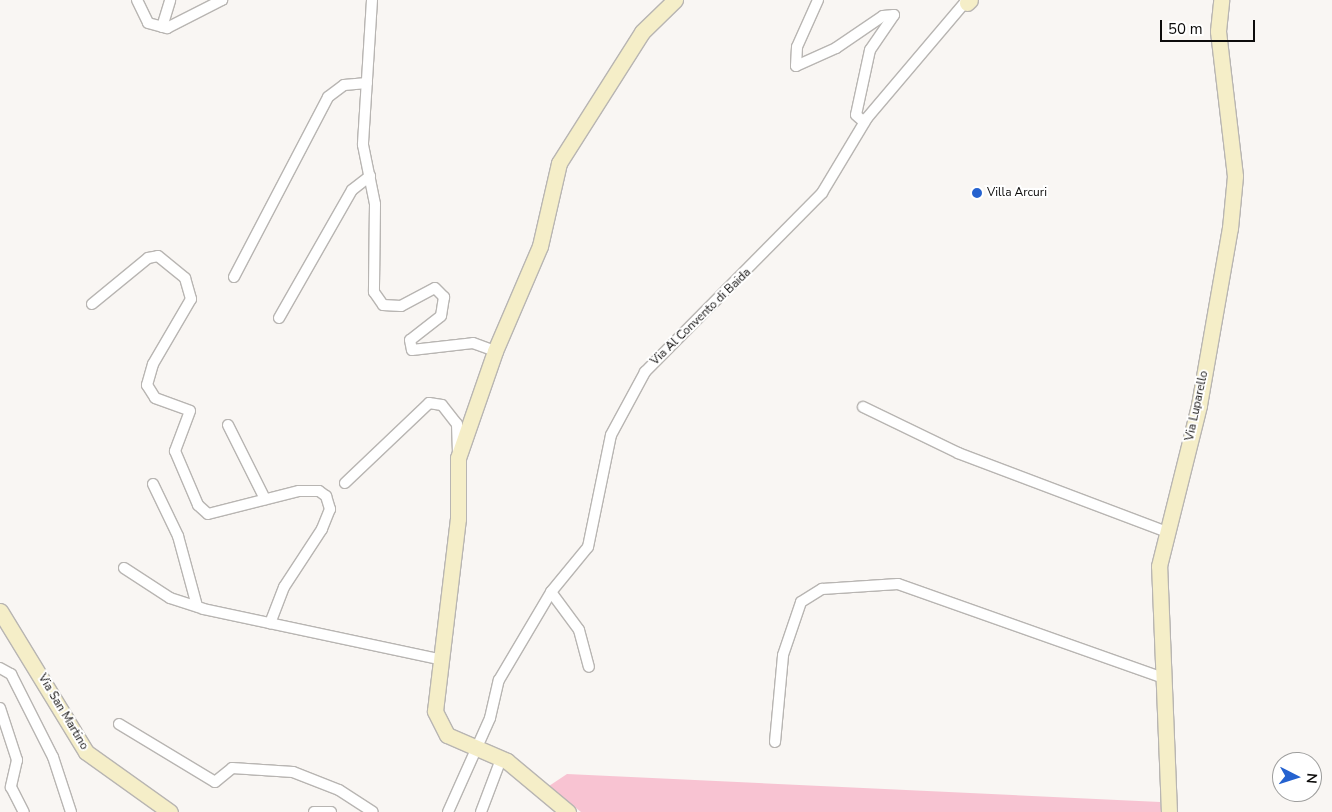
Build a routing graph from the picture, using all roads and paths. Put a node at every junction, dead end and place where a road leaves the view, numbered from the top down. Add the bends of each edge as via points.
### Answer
1 (137, 0) edge
2 (170, 0) edge
3 (222, 0) edge
4 (372, 0) edge
5 (675, 0) edge
6 (818, 0) edge
7 (1221, 0) edge
8 (968, 1) edge
9 (162, 27) junction
10 (368, 83) junction
11 (864, 122) junction
12 (370, 176) junction
13 (234, 277) dead end
14 (92, 304) dead end
15 (279, 318) dead end
16 (495, 351) junction
17 (863, 407) dead end
18 (228, 426) dead end
19 (458, 458) junction
20 (345, 483) dead end
21 (153, 484) dead end
22 (265, 498) junction
23 (1166, 532) junction
24 (124, 568) dead end
25 (551, 592) junction
26 (197, 606) junction
27 (0, 611) edge
28 (270, 623) junction
29 (439, 659) junction
30 (589, 667) dead end
31 (0, 668) edge
32 (1162, 677) junction
33 (0, 708) edge
34 (119, 724) dead end
35 (775, 742) dead end
36 (475, 748) junction
37 (501, 759) junction
38 (24, 812) edge
39 (71, 812) edge
40 (170, 812) edge
41 (314, 812) edge
42 (331, 812) edge
43 (373, 812) edge
44 (448, 812) edge
45 (481, 812) edge
46 (568, 812) edge
47 (1169, 812) edge

1 - 9 street via 148,22
2 - 9 street
3 - 9 street
4 - 10 street
5 - 16 street via 642,32 559,163 540,246
6 - 11 street via 797,46 796,66 836,48 883,16 894,15 870,50 856,114
7 - 23 street, Via Luparello via 1218,31 1234,185 1199,405
8 - 11 street, Via Al Convento di Baida
10 - 12 street via 363,145
10 - 13 street via 344,85 328,97
11 - 25 street, Via Al Convento di Baida via 822,193 645,372 612,434 588,547
12 - 15 street via 352,190
12 - 16 street via 375,204 374,292 382,305 401,306 435,288 444,297 441,316 410,340 412,350 473,343
14 - 22 street via 148,258 158,256 185,278 191,298 153,364 147,385 155,398 190,411 175,451 198,505 208,514 221,513
16 - 19 street
17 - 23 street via 958,453
18 - 22 street
19 - 20 street via 456,424 442,405 429,403
19 - 29 street via 458,519
21 - 26 street via 178,536
22 - 28 street via 318,491 330,509 284,587
23 - 32 street, Via Luparello via 1159,566
24 - 26 street via 170,598
25 - 30 street via 579,630
25 - 36 street, Via Al Convento di Baida via 499,680 490,718
26 - 28 street
27 - 40 street, Via San Martino via 86,752
28 - 29 street
29 - 36 street via 435,710 448,735
31 - 39 street via 11,674 53,757
32 - 35 street via 898,584 822,589 801,602 783,655
32 - 47 street, Via Luparello
33 - 38 street via 18,760 11,787
34 - 43 street via 215,782 232,768 293,772 339,790
36 - 37 street
36 - 44 street, Via Al Convento di Baida
37 - 45 street
37 - 46 street
41 - 42 street

